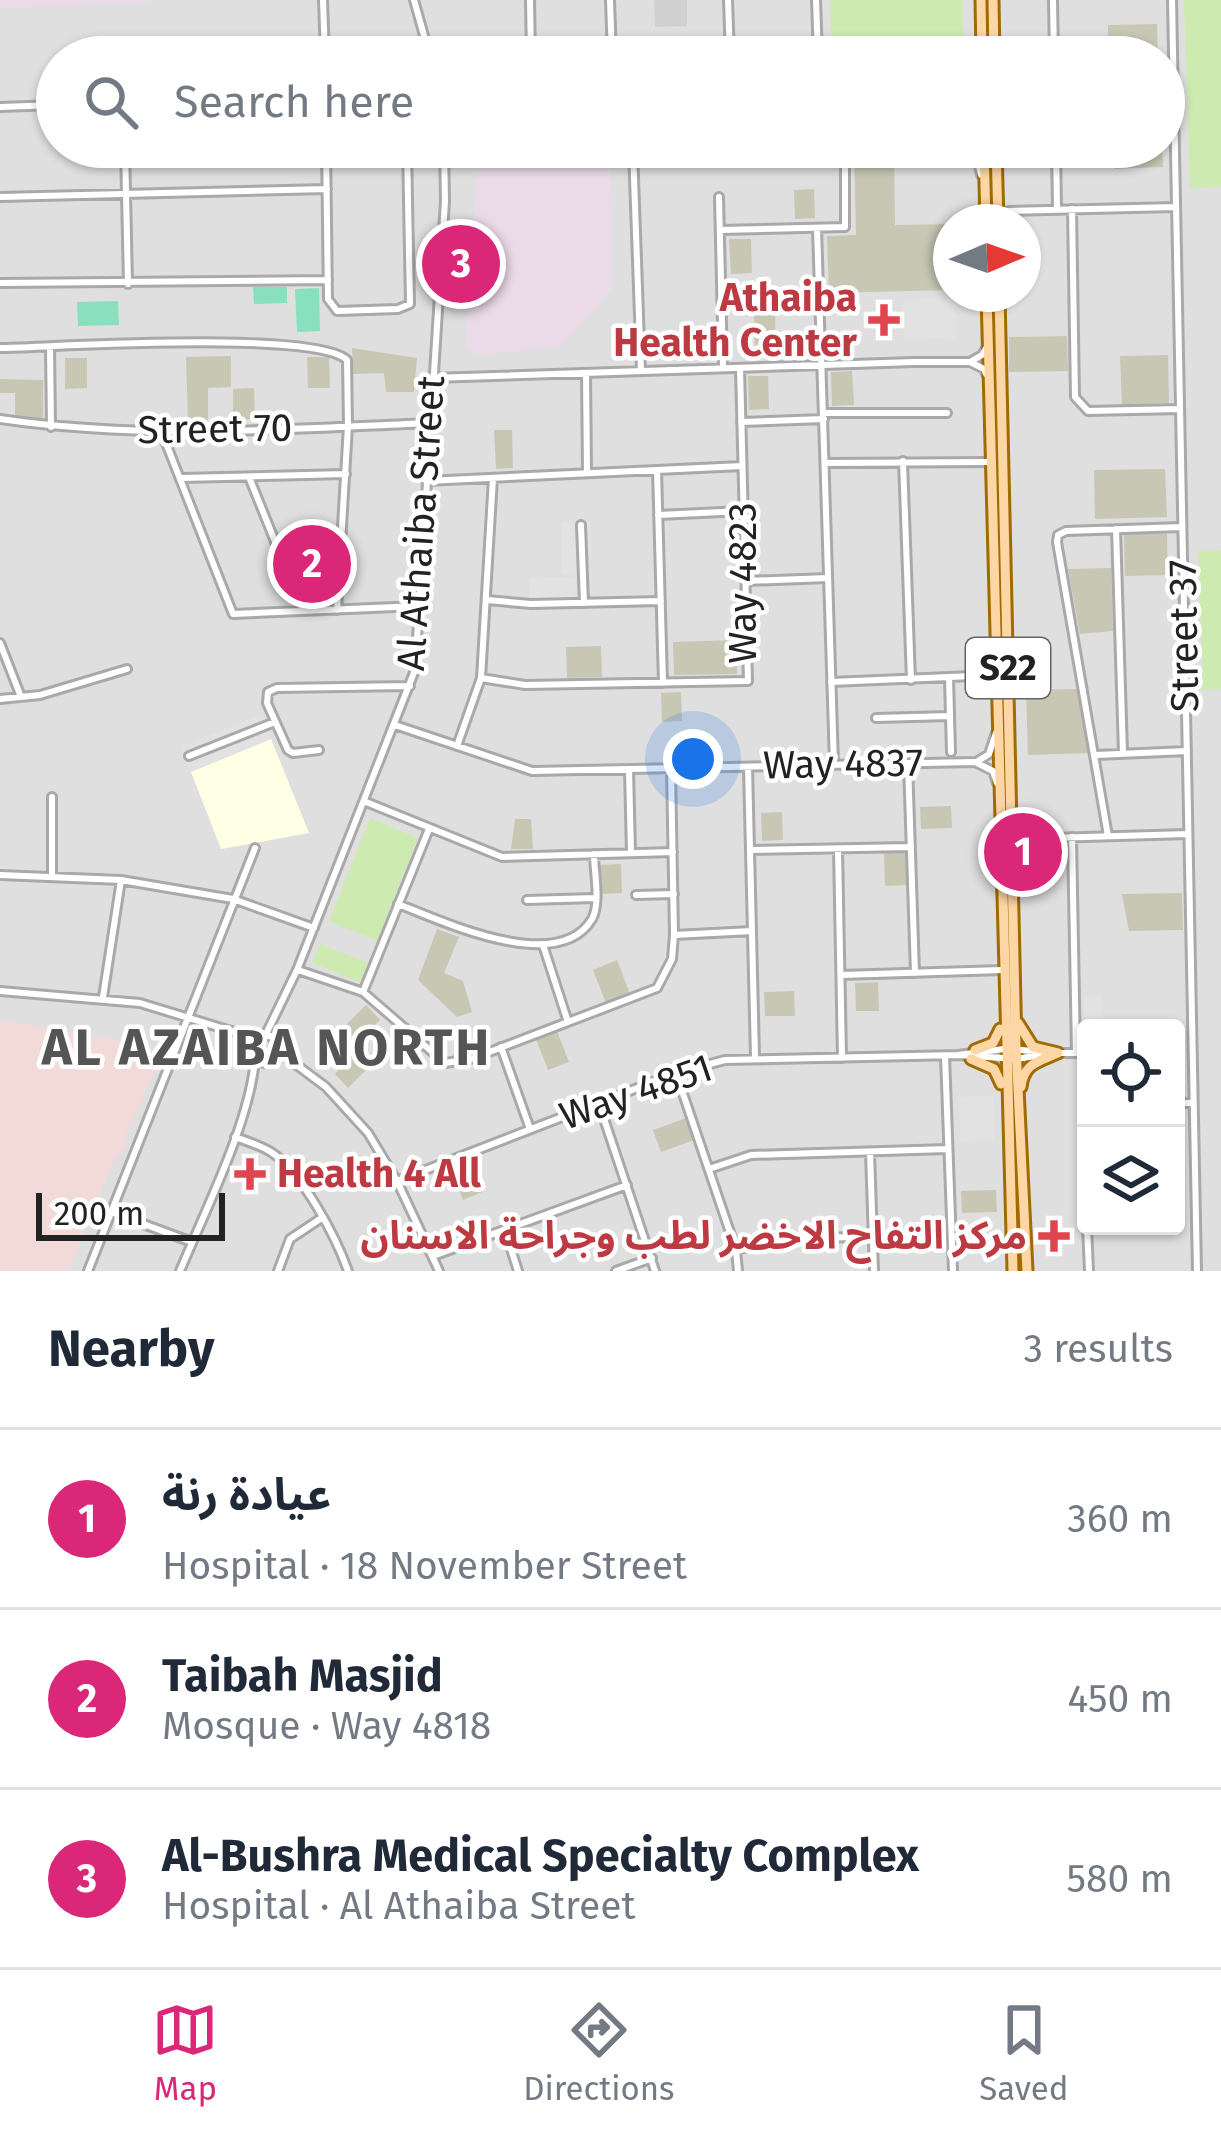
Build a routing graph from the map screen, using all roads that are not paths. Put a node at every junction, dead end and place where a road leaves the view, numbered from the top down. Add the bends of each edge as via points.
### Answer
1 (323, 0) edge
2 (414, 0) edge
3 (530, 0) edge
4 (610, 0) edge
5 (728, 0) edge
6 (816, 0) edge
7 (981, 0) edge
8 (993, 0) edge
9 (1052, 0) edge
10 (1172, 0) edge
11 (324, 36) edge
12 (424, 36) edge
13 (531, 36) edge
14 (611, 36) edge
15 (729, 36) edge
16 (817, 36) edge
17 (982, 36) edge
18 (994, 36) edge
19 (1053, 36) edge
20 (1173, 36) edge
21 (36, 106) edge
22 (0, 107) edge
23 (125, 168) edge
24 (326, 168) edge
25 (407, 168) edge
26 (443, 168) edge
27 (634, 168) edge
28 (846, 168) edge
29 (981, 168) edge
30 (987, 168) edge
31 (994, 168) edge
32 (1056, 168) edge
33 (1175, 168) edge
34 (327, 189) junction
35 (126, 194) junction
36 (0, 197) edge
37 (718, 197) dead end
38 (991, 201) junction
39 (991, 204) edge
40 (996, 204) edge
41 (1176, 207) junction
42 (1072, 209) junction
43 (1041, 210) edge
44 (1057, 210) junction
45 (818, 228) junction
46 (720, 230) junction
47 (328, 280) junction
48 (0, 283) edge
49 (128, 284) junction
50 (987, 312) edge
51 (999, 312) edge
52 (988, 344) junction
53 (50, 347) junction
54 (0, 348) edge
55 (970, 362) junction
56 (822, 365) junction
57 (723, 368) junction
58 (740, 368) junction
59 (641, 371) junction
60 (586, 373) junction
61 (432, 378) junction
62 (989, 389) junction
63 (1180, 409) junction
64 (947, 413) dead end
65 (824, 416) junction
66 (0, 419) edge
67 (741, 422) junction
68 (430, 423) junction
69 (348, 426) junction
70 (51, 427) junction
71 (161, 432) junction
72 (903, 461) junction
73 (992, 461) junction
74 (825, 463) junction
75 (742, 466) junction
76 (657, 470) junction
77 (586, 473) junction
78 (346, 474) junction
79 (249, 476) junction
80 (180, 478) junction
81 (493, 478) junction
82 (426, 481) junction
83 (743, 512) junction
84 (658, 515) junction
85 (581, 525) dead end
86 (1182, 526) junction
87 (1116, 528) junction
88 (341, 539) junction
89 (276, 541) junction
90 (828, 578) junction
91 (745, 580) junction
92 (487, 599) junction
93 (661, 602) junction
94 (584, 603) junction
95 (419, 606) junction
96 (337, 610) junction
97 (303, 611) junction
98 (0, 644) edge
99 (127, 669) dead end
100 (996, 675) junction
101 (481, 678) junction
102 (949, 678) junction
103 (911, 680) junction
104 (831, 682) junction
105 (663, 683) junction
106 (410, 686) junction
107 (21, 697) junction
108 (0, 699) edge
109 (950, 716) junction
110 (876, 718) dead end
111 (275, 722) junction
112 (395, 724) junction
113 (997, 728) junction
114 (457, 747) junction
115 (319, 750) dead end
116 (1186, 751) junction
117 (951, 752) dead end
118 (1123, 753) junction
119 (1096, 754) junction
120 (189, 756) dead end
121 (975, 762) junction
122 (908, 763) junction
123 (834, 764) junction
124 (748, 767) junction
125 (671, 768) junction
126 (629, 769) junction
127 (999, 786) junction
128 (52, 797) dead end
129 (366, 802) junction
130 (429, 829) junction
131 (1188, 834) junction
132 (1108, 836) junction
133 (1072, 837) junction
134 (1011, 839) junction
135 (911, 847) junction
136 (254, 848) dead end
137 (838, 849) junction
138 (750, 850) junction
139 (673, 852) junction
140 (631, 853) junction
141 (594, 854) junction
142 (0, 875) edge
143 (52, 877) junction
144 (122, 880) junction
145 (674, 894) junction
146 (636, 895) dead end
147 (595, 898) junction
148 (233, 899) junction
149 (527, 900) dead end
150 (398, 904) junction
151 (314, 928) junction
152 (752, 931) junction
153 (674, 935) junction
154 (542, 945) junction
155 (297, 970) junction
156 (1002, 970) junction
157 (915, 973) junction
158 (841, 975) junction
159 (0, 991) edge
160 (363, 992) junction
161 (104, 997) junction
162 (1003, 999) junction
163 (1015, 1014) junction
164 (187, 1016) junction
165 (276, 1017) junction
166 (567, 1019) junction
167 (266, 1034) junction
168 (275, 1039) junction
169 (253, 1042) junction
170 (501, 1047) junction
171 (278, 1049) junction
172 (1185, 1051) edge
173 (1192, 1051) junction
174 (1054, 1053) junction
175 (1076, 1053) joint
176 (973, 1054) junction
177 (1010, 1054) junction
178 (945, 1056) junction
179 (755, 1058) junction
180 (842, 1058) junction
181 (255, 1059) junction
182 (271, 1060) junction
183 (290, 1060) junction
184 (676, 1073) junction
185 (254, 1079) junction
186 (1185, 1103) edge
187 (1193, 1103) junction
188 (599, 1104) junction
189 (1018, 1112) junction
190 (1006, 1115) junction
191 (531, 1130) junction
192 (234, 1136) junction
193 (948, 1149) junction
194 (870, 1152) junction
195 (709, 1169) junction
196 (397, 1181) junction
197 (626, 1185) junction
198 (111, 1212) junction
199 (323, 1216) junction
200 (505, 1230) junction
201 (1088, 1235) edge
202 (873, 1236) junction
203 (192, 1242) junction
204 (736, 1250) junction
205 (433, 1256) junction
206 (652, 1258) junction
207 (88, 1271) edge
208 (181, 1271) edge
209 (278, 1271) edge
210 (348, 1271) edge
211 (439, 1271) edge
212 (518, 1271) edge
213 (616, 1271) edge
214 (655, 1271) edge
215 (738, 1271) edge
216 (874, 1271) edge
217 (952, 1271) edge
218 (1012, 1271) edge
219 (1027, 1271) edge
220 (1089, 1271) edge
221 (1197, 1271) edge

1 - 11 street
2 - 12 street
3 - 13 street
4 - 14 street
5 - 15 street
6 - 16 street
7 - 17 main road
8 - 18 main road
9 - 19 street
10 - 20 street, Street 37
21 - 22 street
23 - 35 street
24 - 34 street
25 - 47 street via 410,304 337,311
26 - 61 street, Al Athaiba Street
27 - 59 street
28 - 45 street via 848,224
29 - 38 street
30 - 38 main road
31 - 38 main road
32 - 44 street
33 - 41 street, Street 37
34 - 35 street
34 - 47 street
35 - 36 street
35 - 49 street
37 - 46 street
38 - 39 main road
38 - 40 street
41 - 42 street
41 - 63 street, Street 37
42 - 44 street
42 - 63 street via 1075,397 1088,411
43 - 44 street
45 - 46 street
45 - 56 street
46 - 57 street
47 - 49 street
48 - 49 street
50 - 52 main road, S22
51 - 134 main road, S22
52 - 55 street
52 - 62 main road, S22
53 - 54 street
53 - 69 street via 327,349 347,360
53 - 70 street
55 - 56 street
55 - 62 street via 984,369
56 - 58 street
56 - 65 street
57 - 58 street
57 - 59 street
58 - 67 street, Way 4823
59 - 60 street
60 - 61 street
60 - 77 street
61 - 68 street, Al Athaiba Street
62 - 73 main road, S22
63 - 86 street, Street 37
64 - 65 street
65 - 67 street
65 - 74 street
66 - 70 street, Street 70
67 - 75 street, Way 4823
68 - 69 street, Street 70
68 - 82 street, Al Athaiba Street
69 - 71 street, Street 70
69 - 78 street
70 - 71 street, Street 70
71 - 80 street
72 - 73 street
72 - 74 street
72 - 103 street
73 - 100 main road, S22
74 - 90 street
75 - 76 street
75 - 83 street, Way 4823
76 - 77 street
76 - 84 street
77 - 81 street
78 - 79 street
78 - 88 street
79 - 80 street
79 - 89 street
80 - 97 street via 233,614
81 - 82 street
81 - 92 street
82 - 95 street, Al Athaiba Street
83 - 84 street
83 - 91 street, Way 4823
84 - 93 street
85 - 94 street
86 - 87 street
86 - 116 street, Street 37
87 - 118 street
87 - 119 street via 1058,535
88 - 89 street
88 - 96 street
89 - 97 street
90 - 91 street
90 - 104 street
91 - 105 street, Way 4823 via 748,681
92 - 94 street
92 - 101 street
93 - 94 street
93 - 105 street
95 - 96 street
95 - 106 street, Al Athaiba Street
96 - 97 street
98 - 107 street
99 - 107 street
100 - 102 street
100 - 113 main road, S22
101 - 105 street, Way 4823
101 - 114 street
102 - 103 street
102 - 109 street
103 - 104 street
104 - 123 street
106 - 111 street via 277,688 266,697
106 - 112 street, Al Athaiba Street
107 - 108 street
109 - 110 street
109 - 117 street
111 - 115 street via 292,753
111 - 120 street
112 - 114 street, Way 4837
112 - 129 street, Al Athaiba Street
113 - 121 street via 989,754
113 - 127 main road, S22
114 - 126 street, Way 4837 via 532,771
116 - 118 street
116 - 131 street, Street 37
118 - 119 street
119 - 132 street
121 - 122 street, Way 4837
121 - 127 street, Way 4837 via 993,771
122 - 123 street, Way 4837
122 - 135 street
123 - 124 street, Way 4837
124 - 125 street, Way 4837
124 - 138 street
125 - 126 street, Way 4837
125 - 139 street
126 - 140 street
127 - 156 main road, S22
128 - 143 street
129 - 130 street
129 - 151 street, Al Athaiba Street
130 - 141 street via 502,857
130 - 150 street
131 - 132 street
131 - 173 street, Street 37
132 - 133 street
133 - 134 street
133 - 175 street
134 - 163 main road, S22
135 - 137 street
135 - 157 street
136 - 148 street
137 - 138 street
137 - 158 street
138 - 152 street
139 - 140 street
139 - 145 street
140 - 141 street
141 - 147 street
142 - 143 street
143 - 144 street
144 - 148 street
144 - 161 street
145 - 146 street
145 - 153 street
147 - 149 street
147 - 154 street via 588,925
148 - 151 street
148 - 164 street
150 - 154 street via 490,939
150 - 160 street
151 - 155 street, Al Athaiba Street
152 - 153 street
152 - 179 street
153 - 166 street via 657,988
154 - 166 street
155 - 160 street
155 - 165 street, Al Athaiba Street
156 - 157 street
156 - 162 main road, S22
157 - 158 street
158 - 180 street
159 - 161 street
160 - 170 street via 445,1063
161 - 164 street
162 - 176 main road via 996,1039
162 - 177 main road, S22
163 - 174 main road via 1033,1048
163 - 177 main road, S22
164 - 169 street
164 - 198 street
165 - 167 street, Al Athaiba Street
165 - 168 street, Al Athaiba Street
166 - 170 street
167 - 168 street
167 - 169 street
168 - 171 street
169 - 181 street
170 - 191 street
171 - 182 street
171 - 183 street
172 - 173 street
173 - 187 street, Street 37
174 - 175 street, Way 4851
174 - 177 street, Way 4851
174 - 189 main road via 1028,1068
176 - 177 street, Way 4851
176 - 178 street, Way 4851
176 - 190 main road via 994,1070
177 - 189 main road, S22
177 - 190 main road, S22
178 - 180 street, Way 4851
178 - 193 street
179 - 180 street, Way 4851
179 - 184 street, Way 4851
181 - 182 street
181 - 185 street
182 - 183 street
182 - 185 street
183 - 196 street via 343,1104
184 - 188 street, Way 4851
184 - 195 street
185 - 192 street
186 - 187 street
187 - 221 street, Street 37
188 - 191 street, Way 4851
188 - 197 street
189 - 219 main road, S22
190 - 218 main road, S22
191 - 196 street, Way 4851
192 - 199 street via 270,1151
192 - 203 street
193 - 194 street
193 - 217 street
194 - 195 street via 752,1155
194 - 202 street
195 - 204 street
196 - 205 street
197 - 200 street
197 - 206 street
198 - 203 street
198 - 207 street
199 - 209 street via 290,1239
199 - 210 street
200 - 205 street
200 - 212 street
201 - 220 street
202 - 204 street
202 - 216 street
203 - 208 street
204 - 215 street
205 - 211 street
206 - 213 street
206 - 214 street

